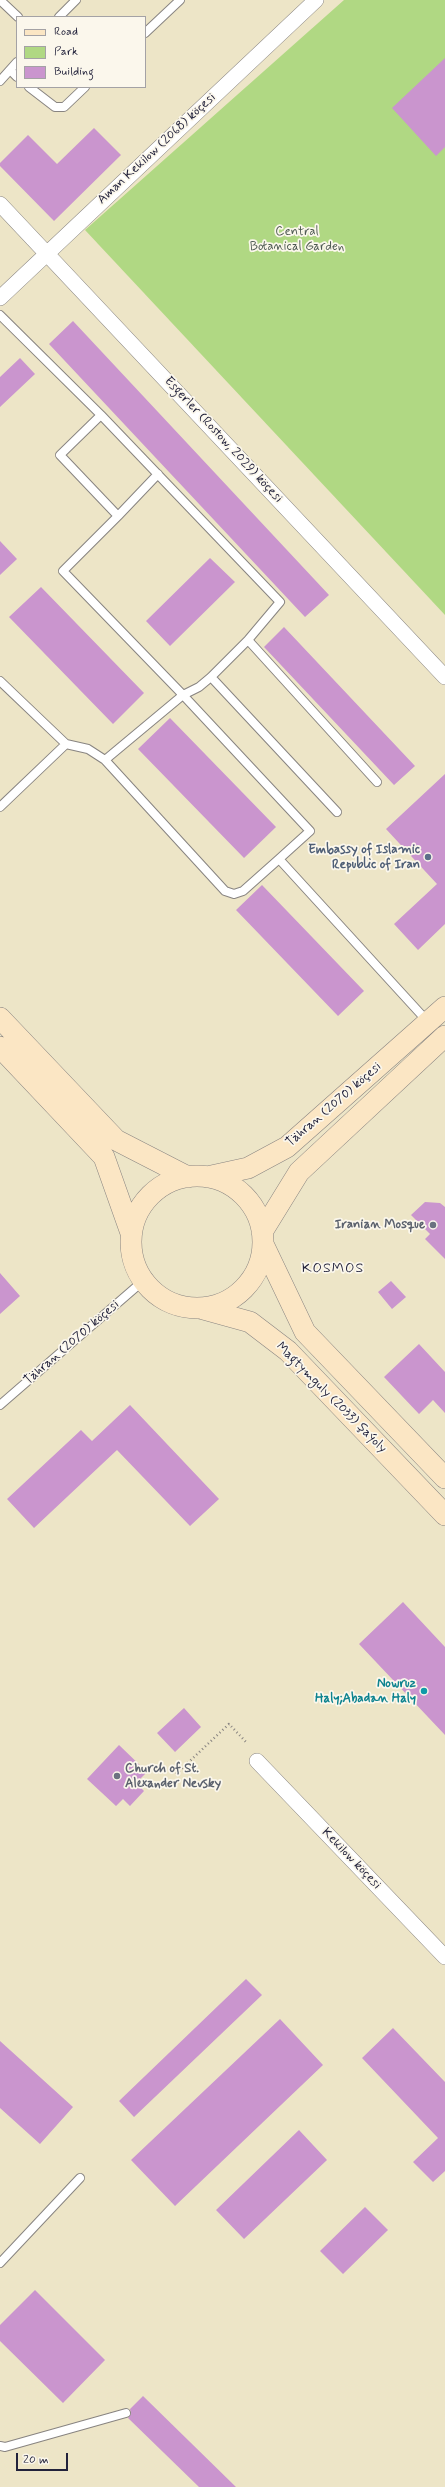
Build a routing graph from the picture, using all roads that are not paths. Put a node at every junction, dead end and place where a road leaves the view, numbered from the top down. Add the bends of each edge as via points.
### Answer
1 (0, 0) edge
2 (76, 0) edge
3 (180, 0) edge
4 (316, 0) edge
5 (17, 16) edge
6 (60, 16) edge
7 (146, 32) edge
8 (16, 63) edge
9 (10, 70) junction
10 (16, 76) edge
11 (0, 80) edge
12 (30, 88) edge
13 (84, 88) edge
14 (0, 204) edge
15 (46, 253) junction
16 (0, 298) edge
17 (0, 314) edge
18 (101, 415) junction
19 (158, 474) junction
20 (118, 516) junction
21 (248, 640) junction
22 (211, 676) junction
23 (445, 677) edge
24 (0, 681) edge
25 (183, 695) junction
26 (66, 744) junction
27 (105, 760) junction
28 (377, 782) dead end
29 (0, 807) edge
30 (337, 812) dead end
31 (279, 859) junction
32 (445, 1007) edge
33 (0, 1018) edge
34 (428, 1023) junction
35 (445, 1036) edge
36 (0, 1048) edge
37 (198, 1177) junction
38 (131, 1233) junction
39 (263, 1238) junction
40 (143, 1281) junction
41 (200, 1308) junction
42 (0, 1406) edge
43 (445, 1478) edge
44 (445, 1515) edge
45 (257, 1761) dead end
46 (445, 1957) edge
47 (80, 2178) dead end
48 (0, 2263) edge
49 (126, 2413) dead end
50 (0, 2446) edge

1 - 5 lane
2 - 6 lane
3 - 7 lane
4 - 15 street, Aman Kekilow (2068) köçesi
8 - 9 lane
9 - 10 lane
9 - 11 lane
12 - 13 lane via 55,107 64,107
14 - 15 street, Esgerler (Rostow, 2029) köçesi
15 - 16 street, Aman Kekilow (2068) köçesi
15 - 23 street, Esgerler (Rostow, 2029) köçesi
17 - 18 lane
18 - 19 lane
18 - 20 lane via 60,455
19 - 20 lane
19 - 21 lane via 279,599 278,605
20 - 25 lane via 63,571
21 - 22 lane
21 - 28 lane
22 - 25 lane via 199,688
22 - 30 lane
24 - 26 lane
25 - 27 lane
25 - 31 lane via 310,831
26 - 27 lane via 88,749
26 - 29 lane
27 - 31 lane via 225,891 234,894 243,891
31 - 34 lane
32 - 34 main road, Tähran (2070) köçesi
33 - 37 main road via 116,1140
34 - 37 main road, Tähran (2070) köçesi via 287,1147 248,1168
35 - 39 main road, Tähran (2070) köçesi via 299,1172
36 - 38 main road via 104,1157
37 - 38 main road via 165,1184 146,1200 139,1210
37 - 39 main road via 230,1185 248,1200 259,1221
38 - 40 main road via 133,1258
39 - 41 main road via 258,1268 244,1289 224,1303
39 - 43 main road, Magtymguly (2033) şaýoly via 305,1332
40 - 41 main road via 162,1299 174,1304
40 - 42 lane, Tähran (2070) köçesi
41 - 44 main road, Magtymguly (2033) şaýoly via 250,1322 288,1351
45 - 46 street, Kekilow köçesi
47 - 48 lane
49 - 50 lane via 5,2448

